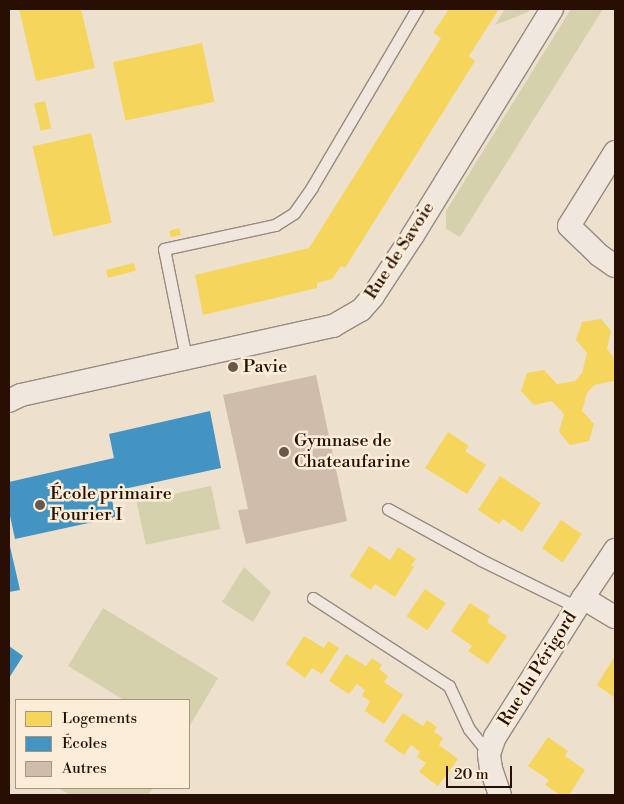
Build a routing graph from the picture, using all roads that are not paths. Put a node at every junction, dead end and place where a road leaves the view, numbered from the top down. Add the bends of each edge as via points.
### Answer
1 (417, 9) edge
2 (552, 9) edge
3 (615, 152) edge
4 (615, 266) edge
5 (186, 358) junction
6 (9, 401) edge
7 (388, 509) dead end
8 (615, 550) edge
9 (313, 598) dead end
10 (580, 602) junction
11 (615, 617) edge
12 (489, 754) junction
13 (500, 795) edge

1 - 5 lane via 294,213 275,226 164,249
2 - 5 street, Rue de Savoie via 387,275 361,310 333,326
3 - 4 street via 569,226
5 - 6 street, Rue de Savoie via 21,395
7 - 10 lane via 481,560
8 - 10 street, Rue du Périgord
9 - 12 lane via 449,686 469,729
10 - 11 street
10 - 12 street, Rue du Périgord via 496,737
12 - 13 street

